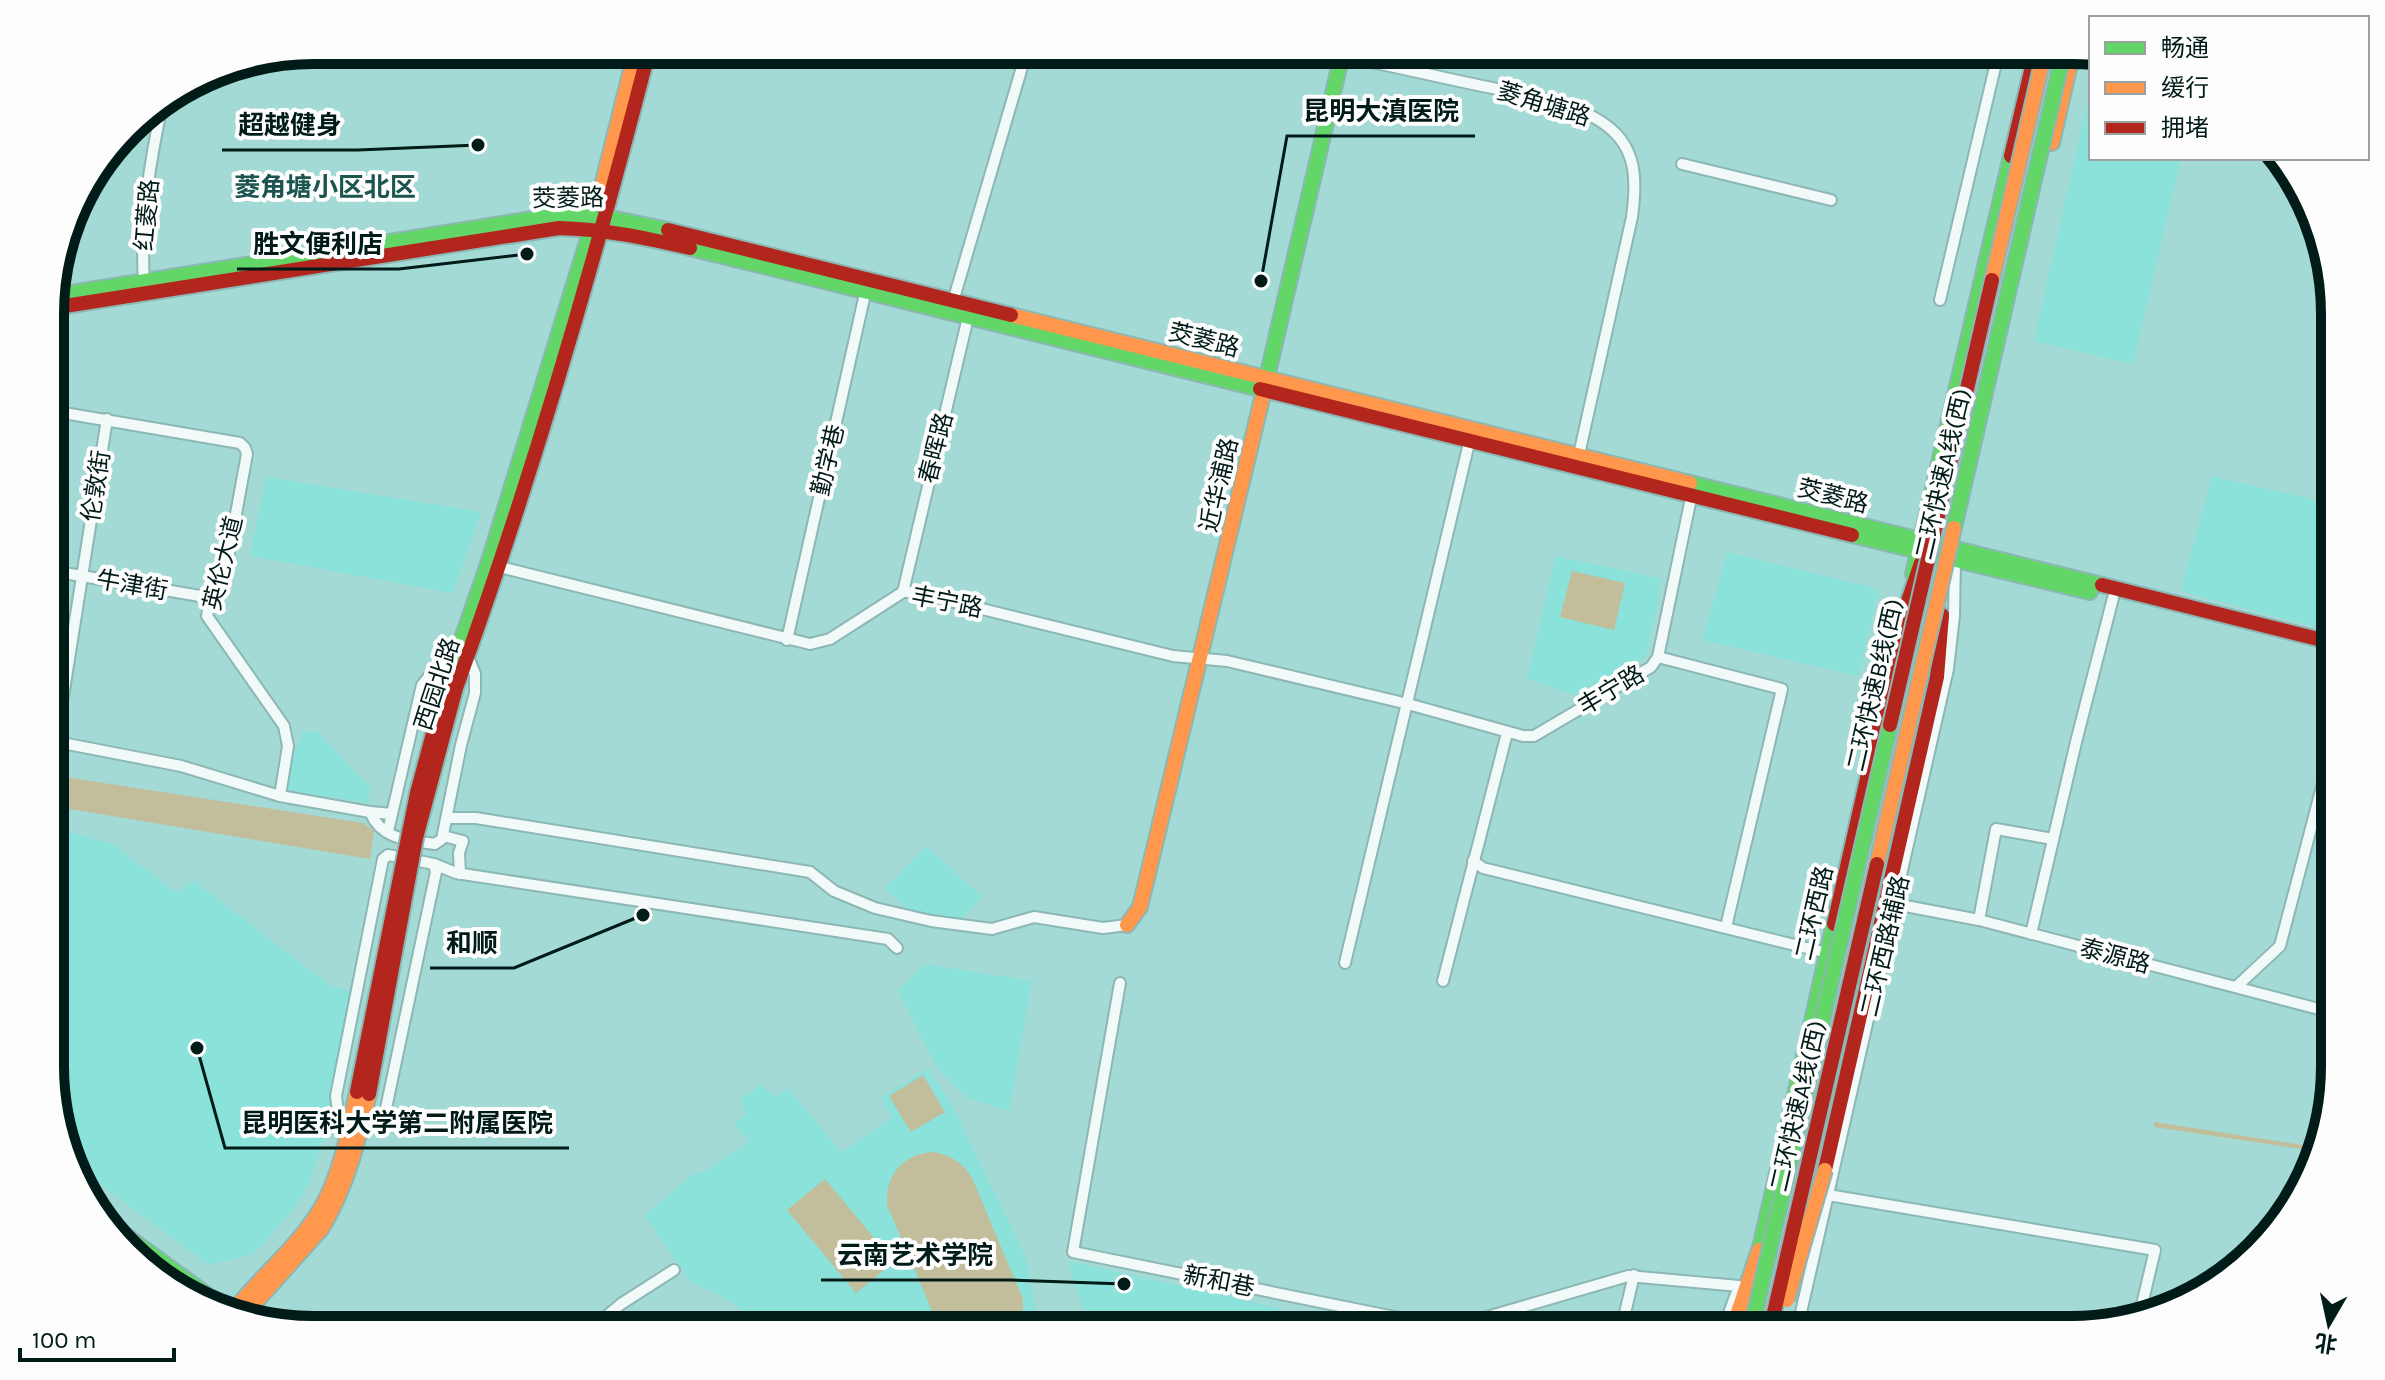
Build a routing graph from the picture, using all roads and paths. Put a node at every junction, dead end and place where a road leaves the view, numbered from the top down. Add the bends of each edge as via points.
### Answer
1 (1339, 64) edge
2 (1390, 64) edge
3 (1996, 64) edge
4 (2033, 64) edge
5 (2042, 64) edge
6 (2061, 64) edge
7 (2070, 64) edge
8 (633, 65) edge
9 (645, 65) edge
10 (1023, 65) edge
11 (2024, 101) junction
12 (2060, 109) junction
13 (160, 118) edge
14 (1682, 164) dead end
15 (1831, 200) dead end
16 (598, 223) junction
17 (144, 282) junction
18 (867, 286) junction
19 (65, 294) edge
20 (1940, 300) dead end
21 (64, 306) edge
22 (951, 306) junction
23 (970, 310) junction
24 (1266, 385) junction
25 (64, 413) edge
26 (107, 419) junction
27 (1469, 443) junction
28 (1577, 463) junction
29 (1691, 498) junction
30 (1924, 547) junction
31 (1951, 554) junction
32 (500, 567) junction
33 (64, 573) edge
34 (81, 576) junction
35 (903, 592) junction
36 (212, 598) junction
37 (2113, 598) junction
38 (1942, 615) junction
39 (787, 640) junction
40 (2320, 640) edge
41 (2320, 650) edge
42 (463, 655) junction
43 (1658, 657) junction
44 (1200, 658) junction
45 (64, 680) edge
46 (1408, 704) junction
47 (1507, 733) junction
48 (64, 743) edge
49 (2320, 794) edge
50 (280, 796) junction
51 (370, 812) junction
52 (392, 814) junction
53 (448, 818) junction
54 (388, 831) junction
55 (443, 836) junction
56 (2053, 839) junction
57 (1473, 861) junction
58 (434, 864) junction
59 (460, 874) junction
60 (1895, 904) junction
61 (1979, 920) junction
62 (1127, 925) joint
63 (1726, 927) junction
64 (2031, 934) junction
65 (897, 948) dead end
66 (1827, 953) junction
67 (1345, 963) dead end
68 (1443, 981) dead end
69 (1120, 983) dead end
70 (2236, 987) junction
71 (2320, 1009) edge
72 (354, 1135) junction
73 (1828, 1195) junction
74 (143, 1248) edge
75 (1759, 1250) junction
76 (674, 1270) dead end
77 (1634, 1275) junction
78 (190, 1283) edge
79 (1739, 1286) junction
80 (239, 1304) edge
81 (2142, 1305) edge
82 (251, 1307) edge
83 (1387, 1315) edge
84 (1493, 1315) edge
85 (1624, 1315) edge
86 (1728, 1315) edge
87 (1737, 1315) edge
88 (1744, 1315) edge
89 (1754, 1315) edge
90 (1773, 1315) edge
91 (1781, 1315) edge
92 (1783, 1315) edge
93 (1800, 1315) edge
94 (607, 1316) edge

1 - 24 main road, 近华浦路
2 - 28 street, 菱角塘路 via 1583,111 1615,132 1629,153 1634,166 1632,217
3 - 20 street
4 - 11 main road
5 - 89 main road, 二环快速B线(西), bridge
6 - 90 main road, 二环快速A线(西), bridge
7 - 12 main road
8 - 16 main road, 西园北路
9 - 16 main road, 西园北路
10 - 22 street
11 - 12 main road via 2031,90 2047,88 2058,97
11 - 30 main road
12 - 31 main road
13 - 17 street, 红菱路 via 143,246
14 - 15 street
16 - 17 main road, 茭菱路 via 557,215
16 - 18 main road, 茭菱路 via 646,224
16 - 21 main road, 茭菱路
16 - 32 main road, 西园北路
16 - 42 main road, 西园北路
17 - 19 main road, 茭菱路
18 - 22 main road, 茭菱路
18 - 39 street, 勤学巷
22 - 23 main road, 茭菱路
23 - 24 main road, 茭菱路
23 - 35 street, 春晖路
24 - 27 main road, 茭菱路
24 - 28 main road, 茭菱路
24 - 44 main road, 近华浦路
25 - 26 street
26 - 34 street, 伦敦街
26 - 36 street, 英伦大道 via 245,448 224,579
27 - 28 main road, 茭菱路
27 - 46 street
28 - 29 main road, 茭菱路
28 - 30 main road, 茭菱路
29 - 30 main road, 茭菱路
29 - 43 street, 丰宁路
30 - 31 main road, 茭菱路
30 - 31 main road via 1947,511
30 - 66 main road, 二环西路
31 - 37 main road, 茭菱路
31 - 38 main road
31 - 40 main road, 茭菱路
31 - 60 street, 二环西路辅路 via 1954,616 1948,669
32 - 39 street, 丰宁路
32 - 42 main road, 西园北路
33 - 34 street, 牛津街
34 - 36 street, 牛津街
34 - 45 street, 伦敦街
35 - 39 street, 丰宁路 via 830,639 810,644
35 - 44 street, 丰宁路
36 - 50 street, 英伦大道 via 207,608 210,623 287,733
37 - 41 main road, 茭菱路
37 - 56 street
38 - 91 main road
38 - 92 main road, bridge via 1939,666 1820,1193
42 - 52 street via 438,665 422,685
42 - 53 street via 475,674 475,693
42 - 72 main road, 西园北路, bridge via 451,686
43 - 47 street, 丰宁路 via 1651,667 1534,736
43 - 63 street via 1782,689
44 - 46 street, 丰宁路
44 - 62 main road, 近华浦路 via 1140,907
46 - 47 street, 丰宁路
46 - 67 street
47 - 57 street
48 - 50 street via 181,766
49 - 70 street via 2280,946
50 - 51 street
51 - 52 street
51 - 54 street
52 - 54 street
53 - 55 street
53 - 62 street via 504,822 810,872 834,891 875,908 931,921 992,929 1034,917 1103,928
54 - 55 street via 392,838 435,844
55 - 59 street via 463,841
56 - 61 street via 1996,829
56 - 64 street
57 - 63 street via 1483,868
57 - 68 street
58 - 59 street
58 - 72 street via 385,1113
58 - 72 street via 388,855 383,859 336,1096 338,1112
59 - 65 street via 888,939
60 - 61 street, 泰源路
60 - 73 street, 二环西路辅路
61 - 64 street, 泰源路
63 - 66 street
64 - 70 street, 泰源路
66 - 75 main road, 二环西路
69 - 83 street, 新和巷 via 1073,1252
70 - 71 street, 泰源路
72 - 80 main road, 西园北路 via 312,1221
72 - 82 main road, 西园北路 via 348,1179 327,1221
73 - 81 street via 2155,1250
73 - 93 street, 二环西路辅路
74 - 78 main road
75 - 79 street
75 - 87 main road
75 - 88 main road, 二环西路
76 - 94 street
77 - 79 street, 新和巷
77 - 84 street, 新和巷
77 - 85 street
79 - 86 street

